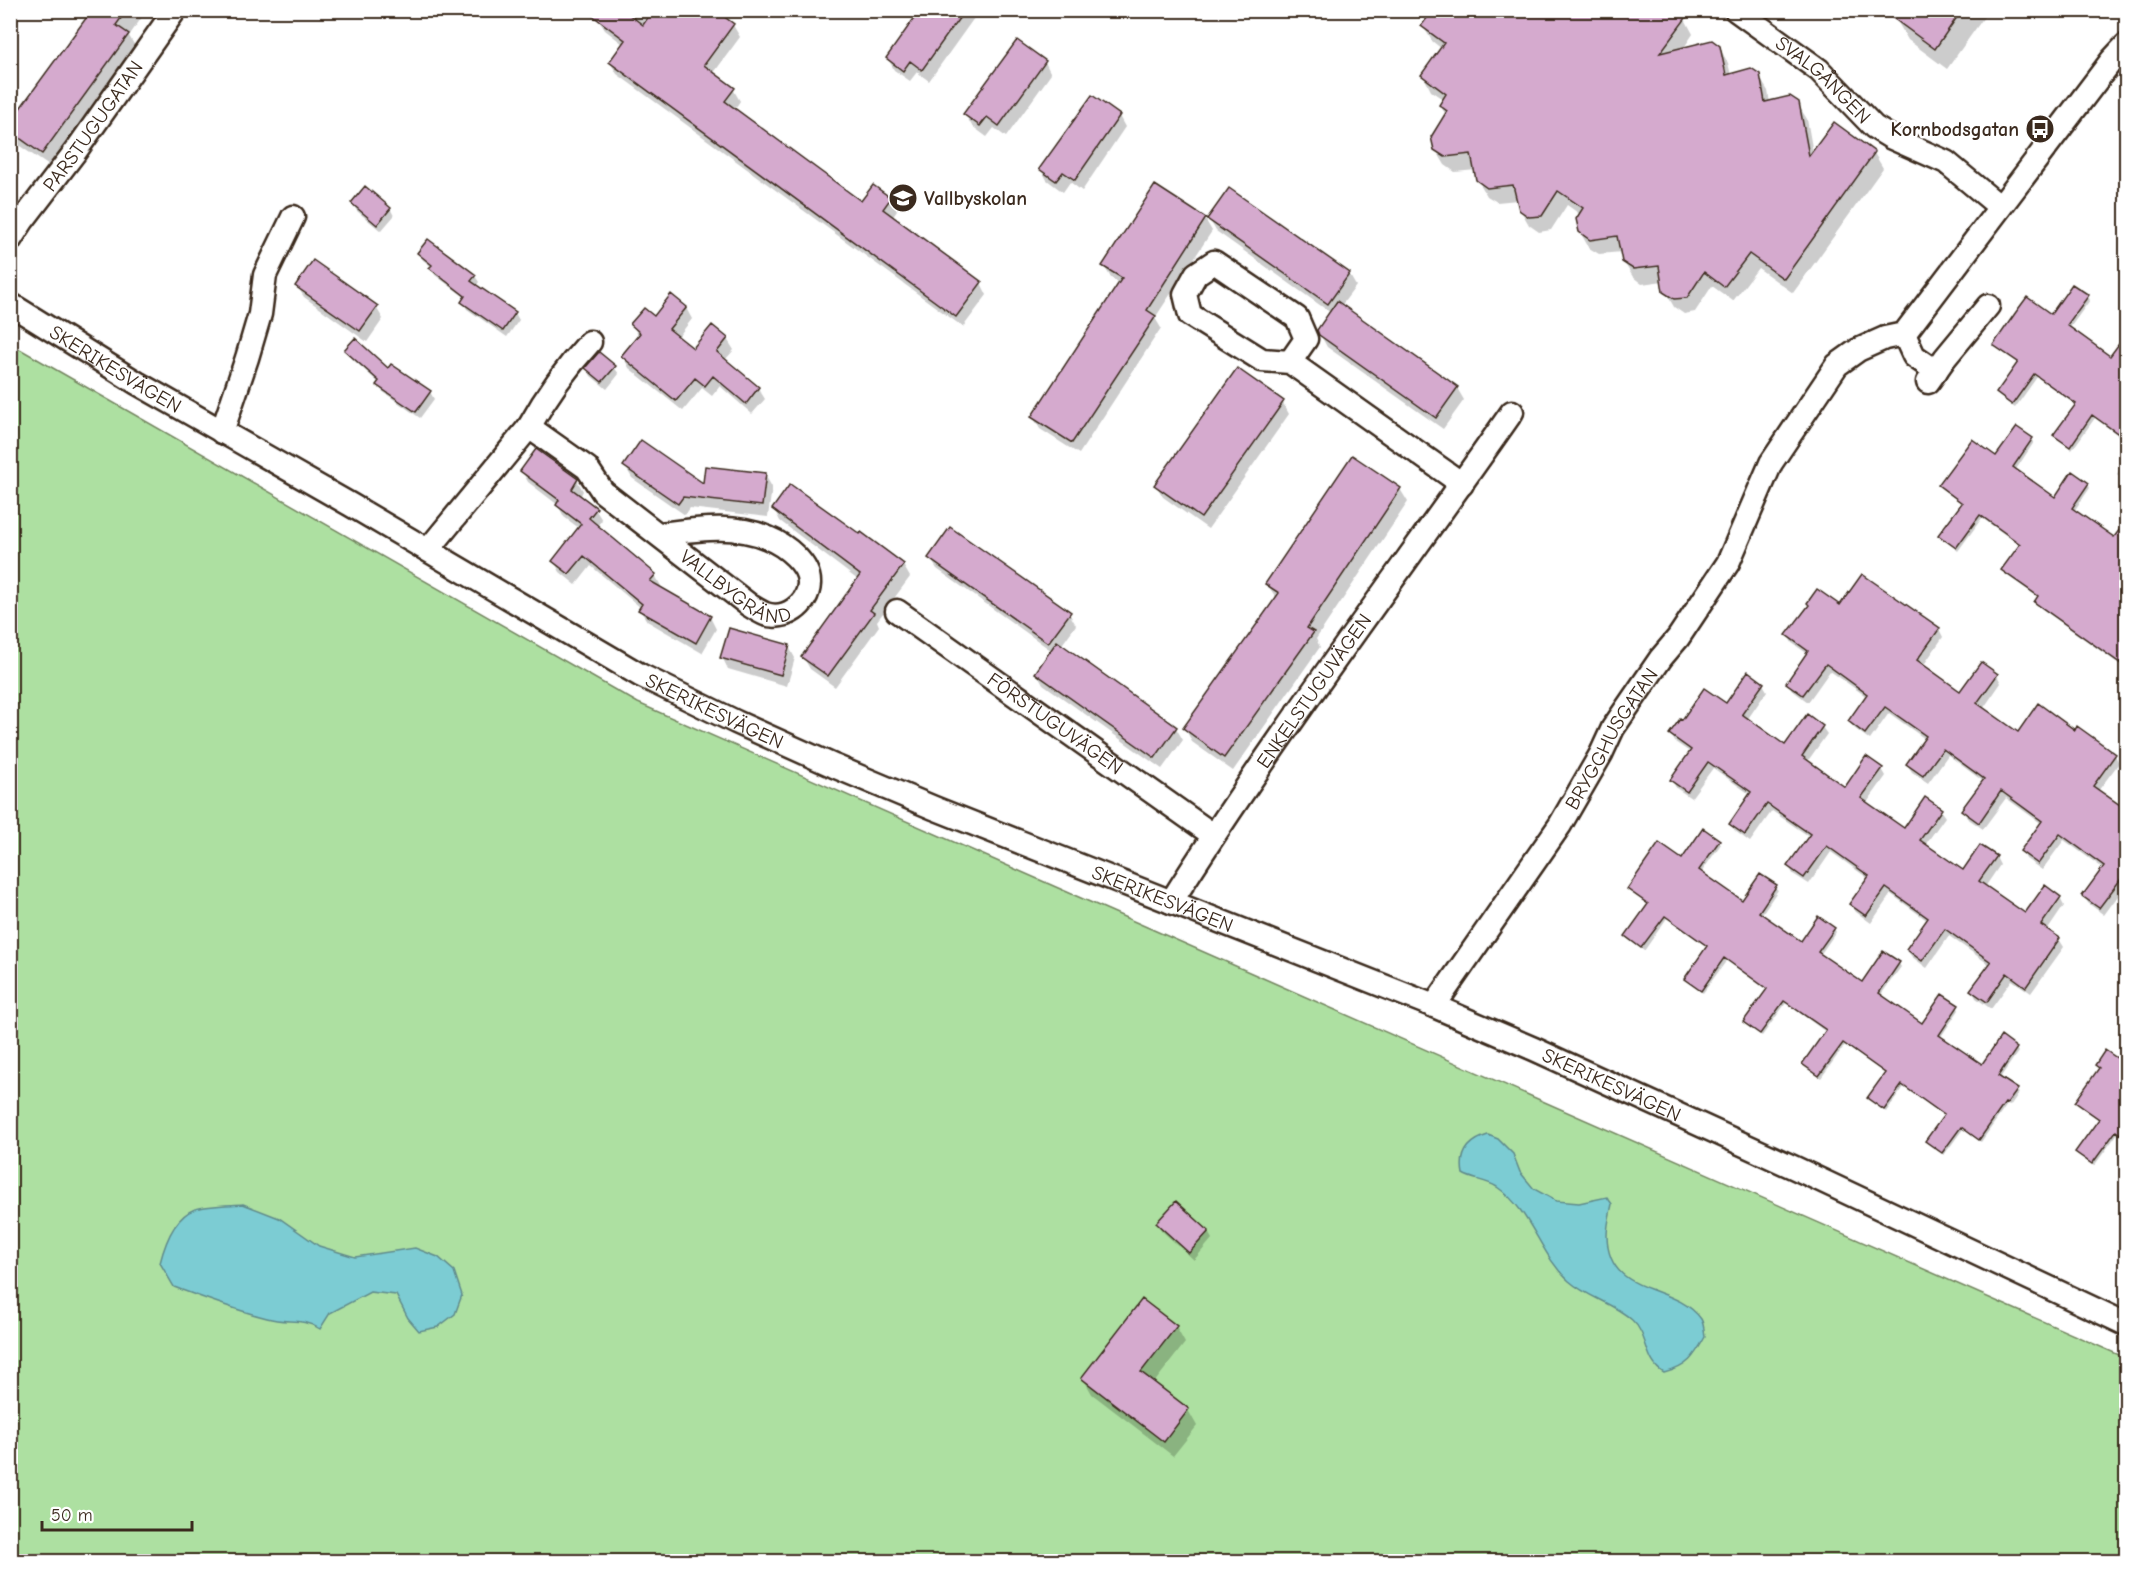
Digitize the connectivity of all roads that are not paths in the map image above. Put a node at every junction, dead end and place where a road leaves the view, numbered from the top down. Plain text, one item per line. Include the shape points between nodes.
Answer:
1 (175, 10) edge
2 (1736, 10) edge
3 (2127, 45) edge
4 (2000, 207) junction
5 (17, 216) edge
6 (293, 217) dead end
7 (10, 240) edge
8 (10, 304) edge
9 (1988, 306) dead end
10 (1904, 334) junction
11 (591, 342) dead end
12 (1290, 362) junction
13 (1512, 412) dead end
14 (529, 427) junction
15 (222, 432) junction
16 (1462, 484) junction
17 (658, 534) junction
18 (428, 550) junction
19 (897, 611) dead end
20 (1213, 835) junction
21 (1171, 902) junction
22 (1434, 1006) junction
23 (2127, 1324) edge

1 - 5 street, PARSTUGUGATAN via 75,152
2 - 4 street, SVALGÅNGEN via 1819,70 1874,127 1946,162
3 - 4 street
4 - 10 street
5 - 7 street, PARSTUGUGATAN
6 - 15 street via 265,275 260,314
8 - 15 street, SKERIKESVÄGEN
9 - 10 street via 1932,376 1914,356
10 - 22 street, BRYGGHUSGATAN via 1858,350 1837,365 1771,463 1728,563 1613,728 1560,825
11 - 14 street via 572,362
12 - 12 street via 1262,360 1190,315 1185,294 1196,274 1214,262 1297,318 1306,339
12 - 16 street
13 - 16 street, ENKELSTUGUVÄGEN
14 - 17 street, VALLBYGRÄND via 587,468 603,492
14 - 18 street
15 - 18 street, SKERIKESVÄGEN
16 - 20 street, ENKELSTUGUVÄGEN
17 - 17 street, VALLBYGRÄND via 765,614 787,613 805,597 809,583 804,568 794,554 769,538 729,529
18 - 21 street, SKERIKESVÄGEN via 640,675 736,722 894,791
19 - 20 street, FÖRSTUGUVÄGEN
20 - 21 street, ENKELSTUGUVÄGEN
21 - 22 street, SKERIKESVÄGEN
22 - 23 street, SKERIKESVÄGEN via 1795,1168

